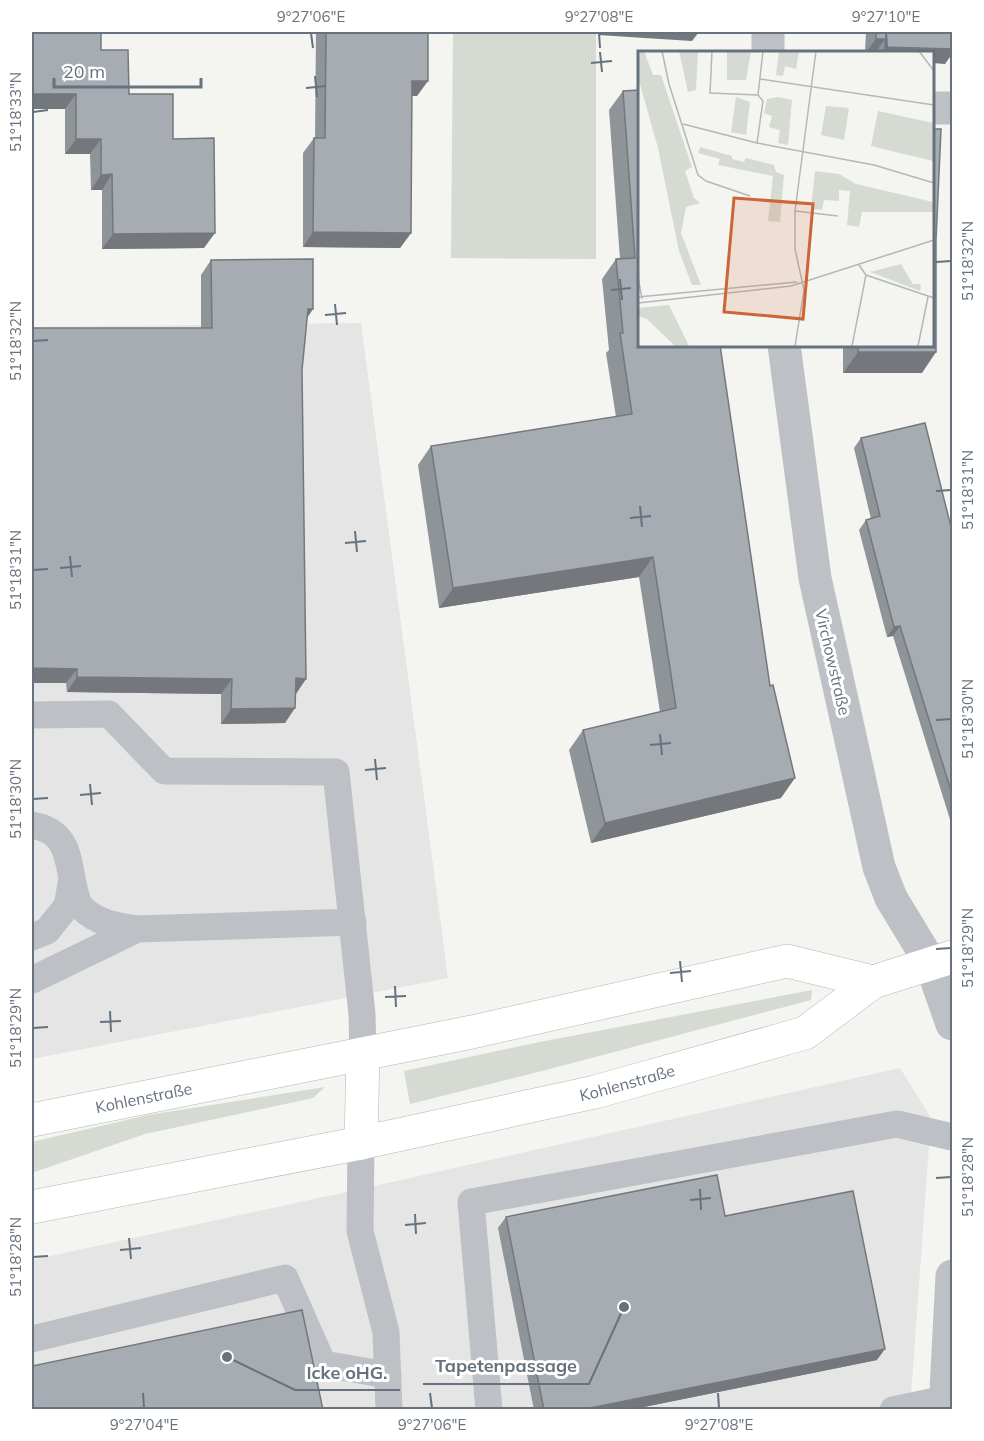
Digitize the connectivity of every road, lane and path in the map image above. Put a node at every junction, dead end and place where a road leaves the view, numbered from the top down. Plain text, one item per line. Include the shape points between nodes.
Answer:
1 (768, 32) edge
2 (768, 51) edge
3 (933, 108) edge
4 (952, 108) edge
5 (784, 346) edge
6 (32, 715) edge
7 (32, 825) edge
8 (72, 879) junction
9 (352, 922) junction
10 (137, 929) junction
11 (32, 937) edge
12 (942, 961) edge
13 (32, 980) edge
14 (873, 982) junction
15 (952, 1024) edge
16 (363, 1054) junction
17 (32, 1120) edge
18 (952, 1137) edge
19 (362, 1143) junction
20 (32, 1207) edge
21 (952, 1276) edge
22 (32, 1338) edge
23 (388, 1375) junction
24 (945, 1404) edge
25 (389, 1410) edge
26 (489, 1410) edge
27 (892, 1410) edge

1 - 2 street
3 - 4 street
5 - 12 street, Virchowstraße via 815,578 879,867 891,898
6 - 9 lane via 109,714 164,771 336,772
7 - 8 lane via 43,827 62,841
8 - 10 lane via 79,907 111,925
8 - 11 lane via 67,906 47,931
9 - 10 lane
9 - 16 lane
10 - 13 lane
12 - 14 main road, Kohlenstraße
12 - 15 street, Virchowstraße
14 - 16 main road, Kohlenstraße via 787,961
14 - 19 main road, Kohlenstraße via 805,1033 595,1092
16 - 17 main road, Kohlenstraße
16 - 19 main road
18 - 26 lane via 897,1124 471,1202
19 - 20 main road, Kohlenstraße
19 - 23 lane via 360,1231 386,1332
21 - 24 street
22 - 23 lane via 285,1278 323,1364
23 - 25 lane
24 - 27 lane

